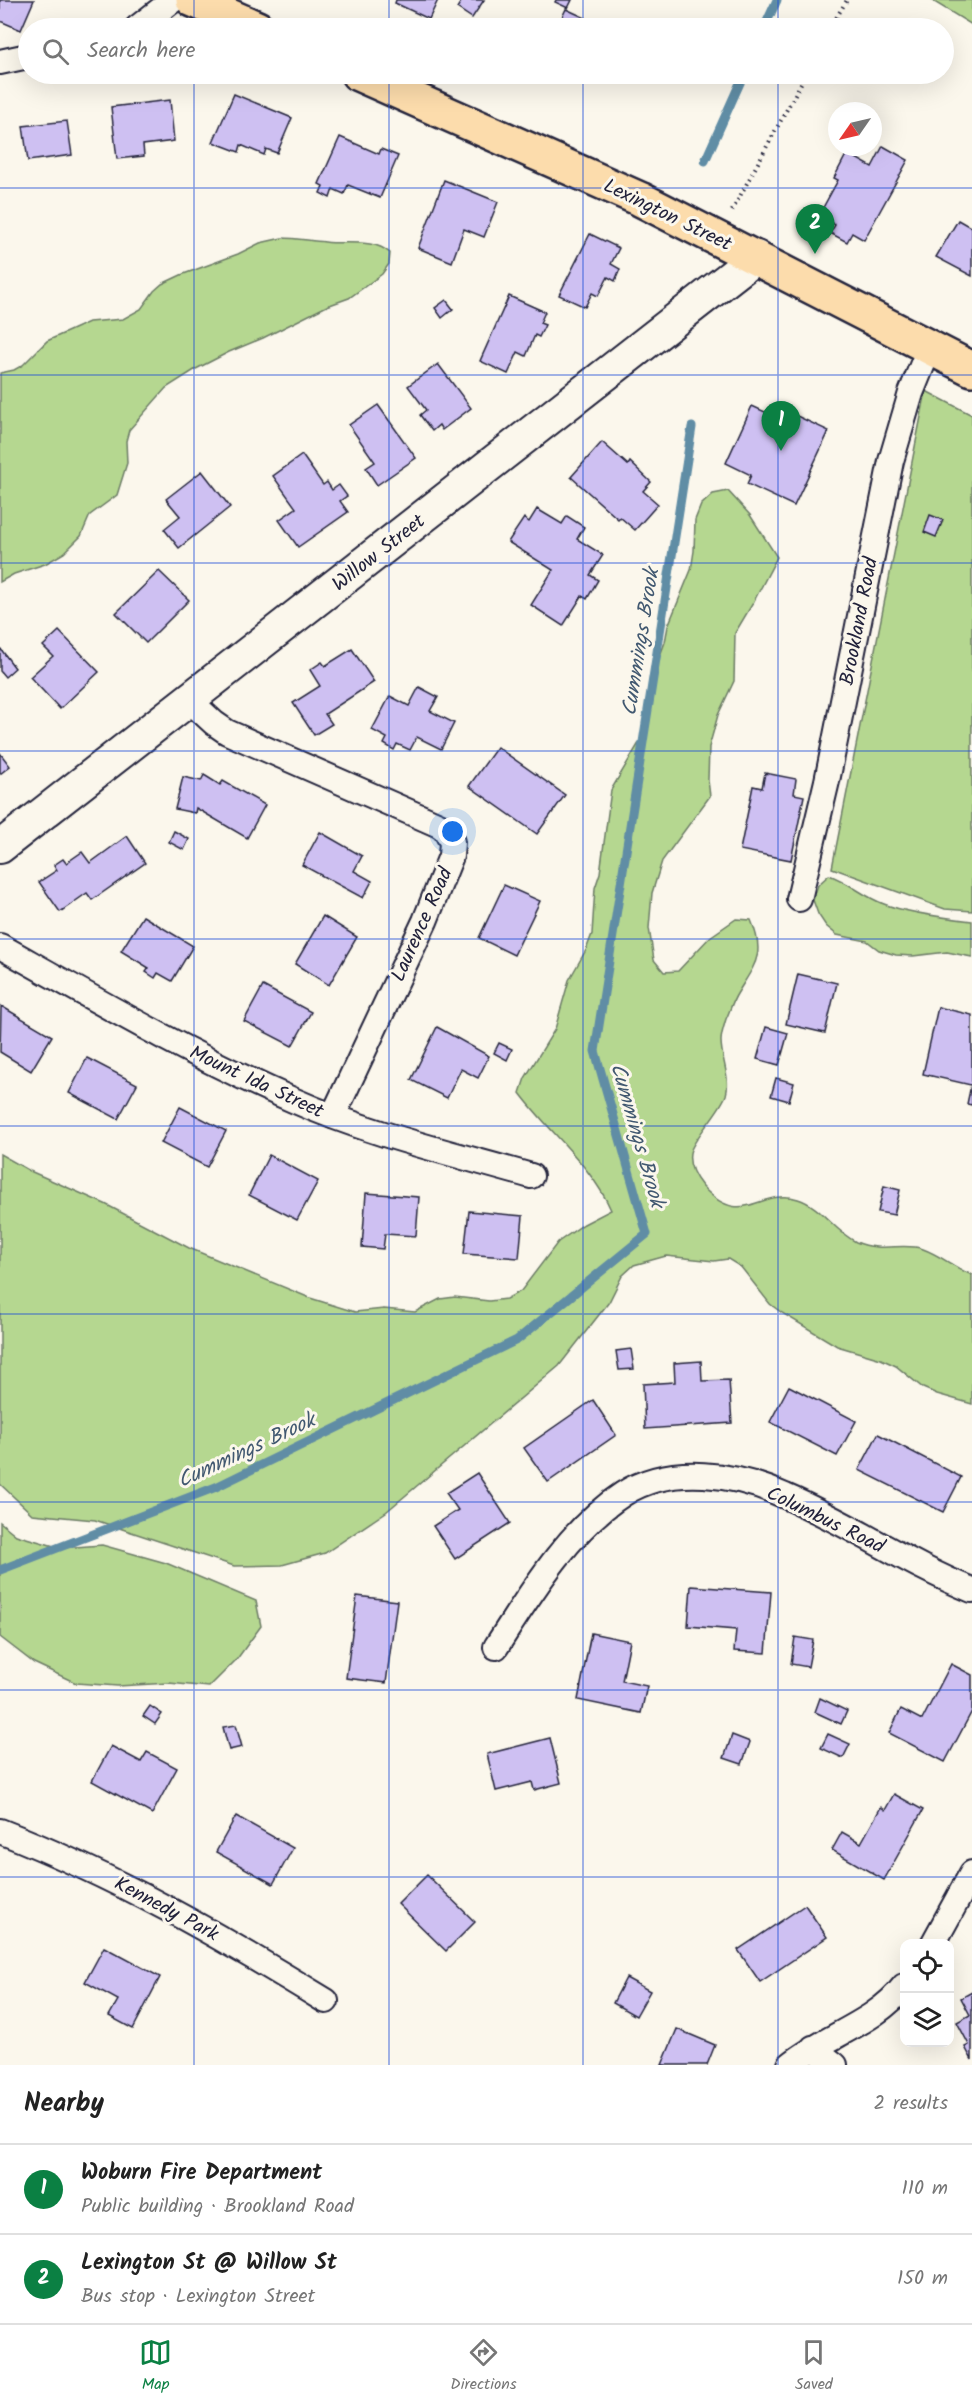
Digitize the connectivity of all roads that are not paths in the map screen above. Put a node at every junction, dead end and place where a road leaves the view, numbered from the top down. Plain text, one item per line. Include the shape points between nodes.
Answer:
1 (173, 0) edge
2 (193, 0) edge
3 (150, 18) edge
4 (234, 18) edge
5 (18, 58) edge
6 (0, 62) edge
7 (381, 84) edge
8 (756, 257) junction
9 (930, 346) junction
10 (972, 369) edge
11 (189, 700) junction
12 (0, 848) edge
13 (799, 899) dead end
14 (0, 945) edge
15 (333, 1116) junction
16 (531, 1176) dead end
17 (972, 1590) edge
18 (496, 1647) dead end
19 (0, 1831) edge
20 (972, 1873) edge
21 (936, 1939) edge
22 (900, 1989) edge
23 (326, 2001) dead end
24 (813, 2048) junction
25 (790, 2065) edge
26 (835, 2065) edge

1 - 3 street
2 - 4 main road
5 - 6 street
7 - 8 main road, Lexington Street via 640,199
8 - 9 main road, Lexington Street
8 - 11 street, Willow Street
9 - 10 main road, Lexington Street
9 - 13 street, Brookland Road via 891,461 827,781
11 - 12 street, Willow Street
11 - 15 street, Laurence Road via 227,732 439,825 452,842 451,855 424,921
14 - 15 street, Mount Ida Street via 172,1042
15 - 16 street, Mount Ida Street
17 - 18 street, Columbus Road via 784,1495 724,1477 696,1474 642,1485 607,1506 550,1566
19 - 23 street, Kennedy Park via 112,1878
20 - 21 street
22 - 24 street via 874,2012
24 - 25 street
24 - 26 street

